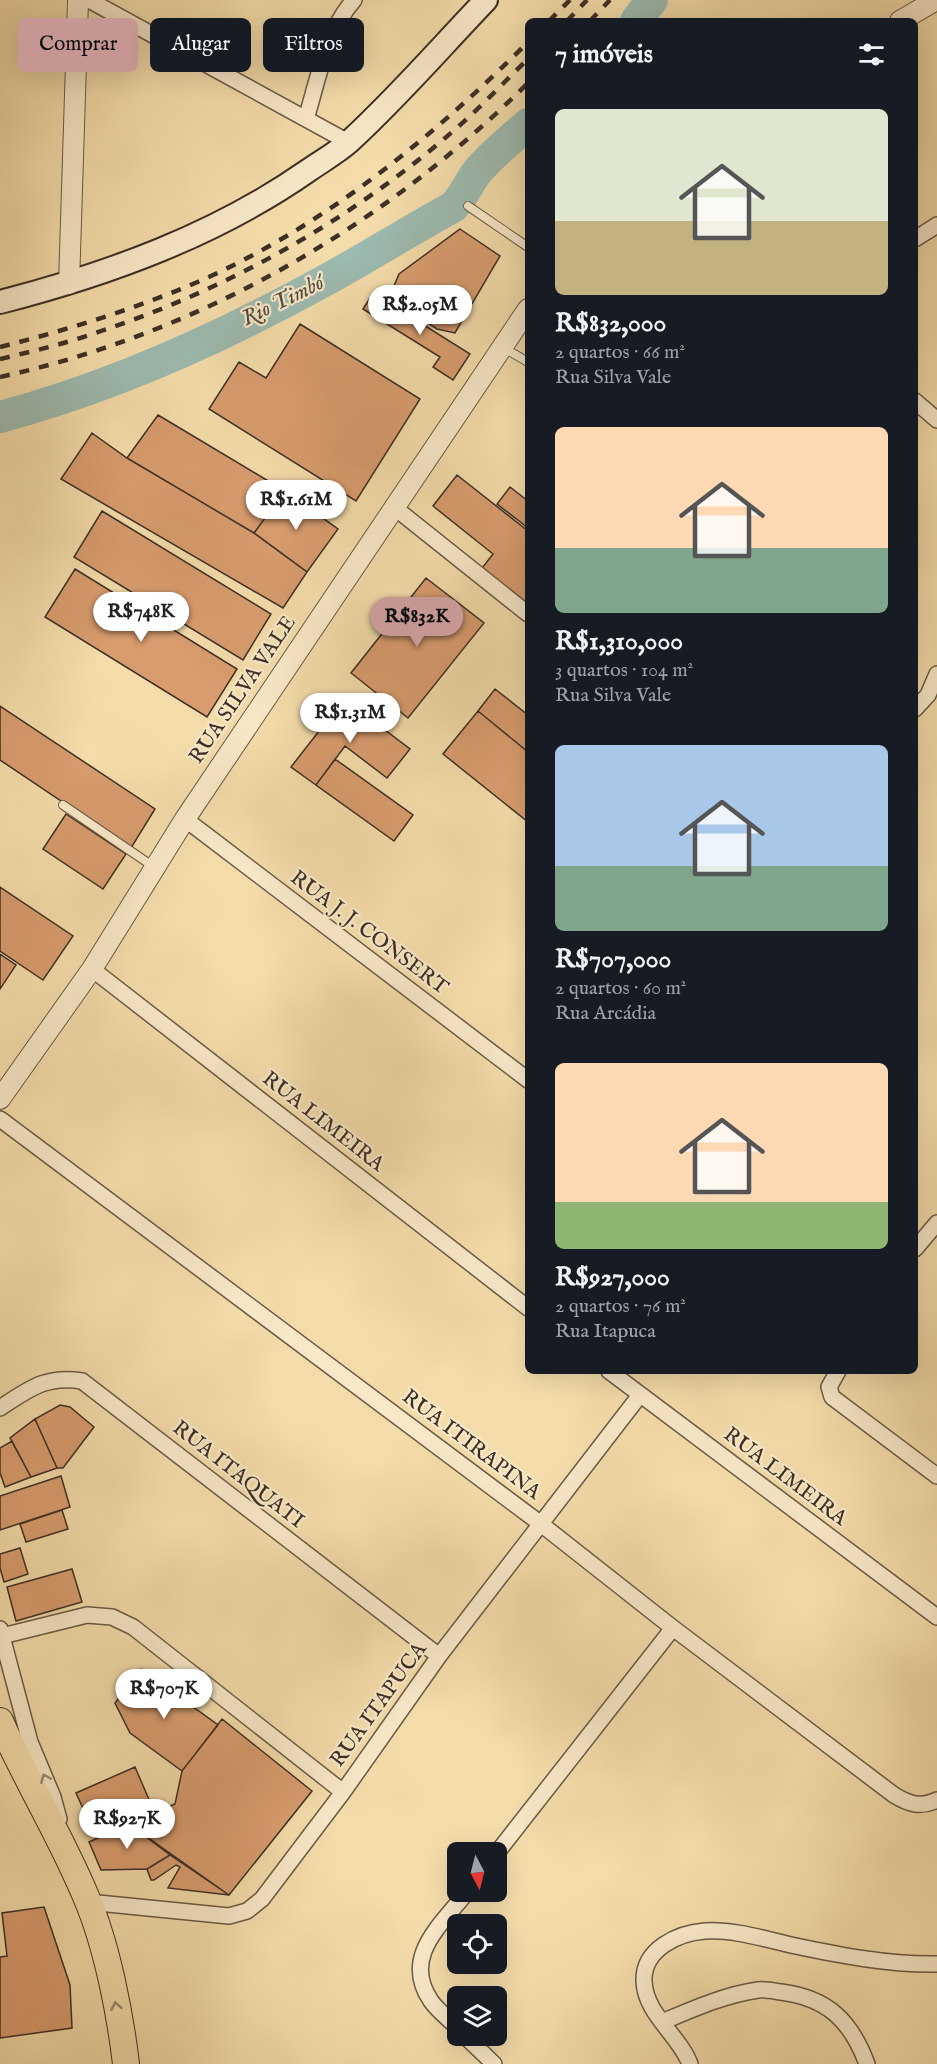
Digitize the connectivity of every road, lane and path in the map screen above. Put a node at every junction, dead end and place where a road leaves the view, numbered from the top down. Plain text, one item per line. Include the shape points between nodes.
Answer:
1 (78, 0) edge
2 (89, 0) edge
3 (354, 0) edge
4 (486, 0) edge
5 (936, 0) edge
6 (905, 18) edge
7 (306, 119) junction
8 (348, 142) junction
9 (468, 206) dead end
10 (937, 225) edge
11 (918, 237) edge
12 (525, 245) edge
13 (69, 284) junction
14 (0, 302) edge
15 (525, 313) edge
16 (502, 347) junction
17 (525, 360) edge
18 (918, 404) edge
19 (937, 420) edge
20 (395, 508) junction
21 (525, 612) edge
22 (937, 674) edge
23 (918, 706) edge
24 (63, 805) dead end
25 (185, 819) junction
26 (155, 868) junction
27 (92, 969) junction
28 (525, 1078) edge
29 (0, 1099) edge
30 (0, 1119) edge
31 (937, 1223) edge
32 (918, 1245) edge
33 (525, 1306) edge
34 (613, 1374) edge
35 (836, 1374) edge
36 (640, 1395) junction
37 (0, 1408) edge
38 (937, 1476) edge
39 (541, 1524) junction
40 (937, 1617) edge
41 (673, 1628) junction
42 (1, 1632) edge
43 (440, 1656) junction
44 (0, 1721) edge
45 (7, 1749) edge
46 (343, 1792) junction
47 (937, 1800) edge
48 (505, 1842) edge
49 (68, 1854) junction
50 (88, 1902) junction
51 (459, 1902) edge
52 (937, 1964) edge
53 (447, 2017) edge
54 (662, 2022) junction
55 (475, 2046) edge
56 (126, 2064) edge
57 (494, 2064) edge
58 (690, 2064) edge
59 (867, 2064) edge

1 - 13 street
2 - 7 street
3 - 7 street via 332,37
4 - 8 main road
5 - 6 street
7 - 8 street
8 - 13 main road via 254,205 200,233
9 - 12 lane
10 - 11 street
13 - 14 main road
15 - 16 street, RUA SILVA VALE
16 - 17 lane
16 - 20 street, RUA SILVA VALE
18 - 19 street
20 - 21 street
20 - 25 street, RUA SILVA VALE
22 - 23 street via 928,695
24 - 26 lane
25 - 26 street, RUA SILVA VALE
25 - 28 street, RUA J. J. CONSERT
26 - 27 street, RUA SILVA VALE
27 - 29 street, RUA SILVA VALE
27 - 33 street, RUA LIMEIRA
30 - 39 street, RUA ITIRAPINA
31 - 32 street
34 - 36 street, RUA LIMEIRA
35 - 38 street via 829,1387 832,1396
36 - 39 street, RUA ITAPUCA
36 - 40 street, RUA LIMEIRA
37 - 43 street, RUA ITAQUATI via 46,1381 65,1378 82,1382
39 - 41 street, RUA ITIRAPINA
39 - 43 street, RUA ITAPUCA
41 - 47 street, RUA ITIRAPINA via 894,1795 915,1805
41 - 48 street
42 - 46 street via 87,1615 112,1617 133,1627
49 -> 42 street via 53,1797 18,1704
43 - 46 street, RUA ITAPUCA
44 - 45 main road
45 - 49 main road
46 - 50 street, RUA ITAPUCA via 262,1899 247,1911 215,1916
49 - 50 main road
56 -> 50 main road via 110,1975
51 - 53 street via 427,1942 418,1967 421,1984
52 - 54 street via 876,1959 732,1932 705,1931 664,1944 646,1965 646,1993
54 - 58 street via 684,2049
54 - 59 street via 713,2001 761,1990 793,1994 835,2012 849,2026
55 - 57 street

